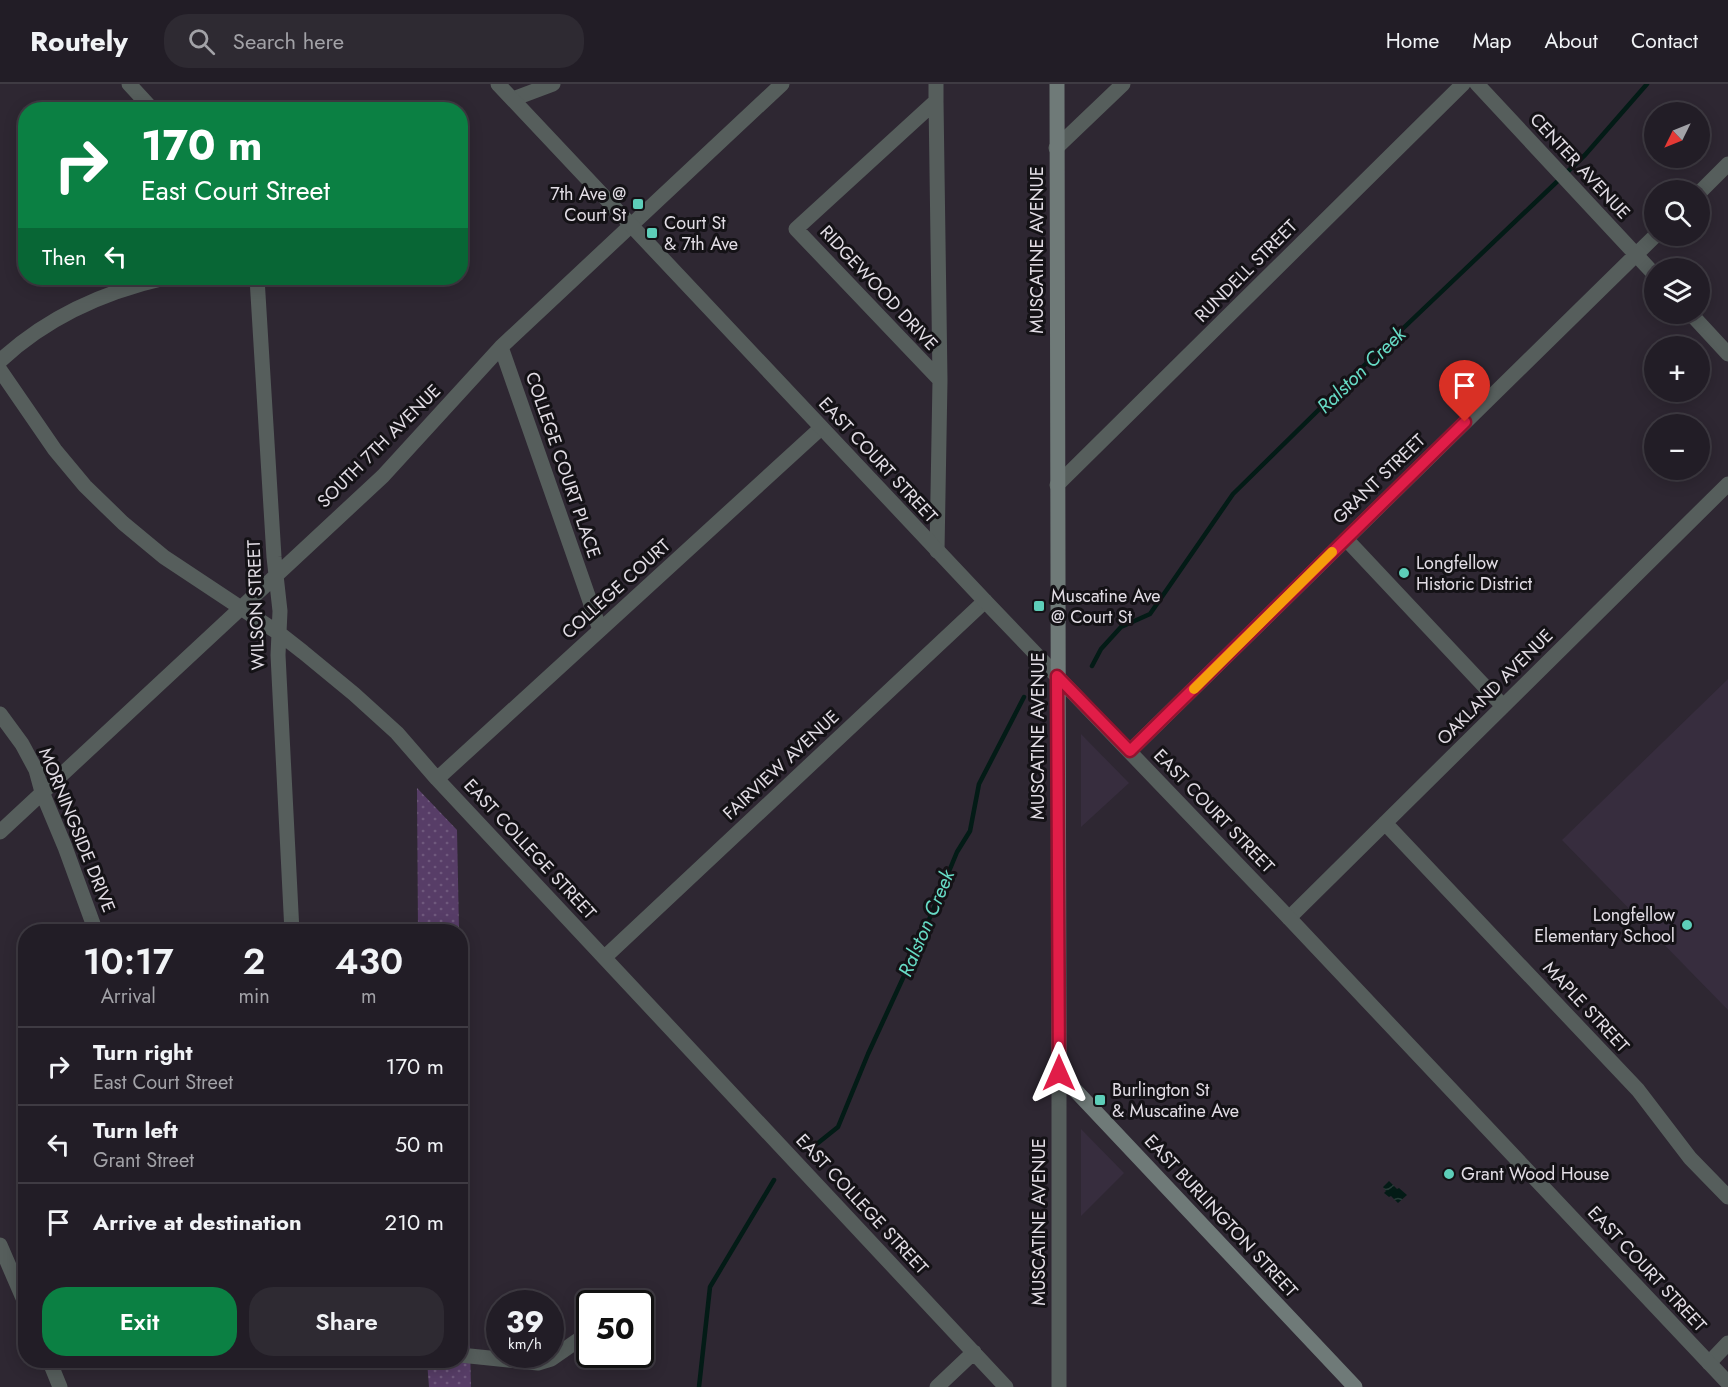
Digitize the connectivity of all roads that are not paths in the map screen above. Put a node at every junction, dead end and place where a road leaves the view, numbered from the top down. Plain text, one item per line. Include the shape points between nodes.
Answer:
1 (129, 84) edge
2 (498, 84) edge
3 (553, 84) edge
4 (782, 84) edge
5 (936, 84) edge
6 (1057, 84) edge
7 (1123, 84) edge
8 (1463, 84) edge
9 (1477, 84) edge
10 (513, 99) junction
11 (936, 101) junction
12 (146, 102) edge
13 (1056, 148) junction
14 (1728, 164) edge
15 (1710, 182) edge
16 (631, 226) junction
17 (1644, 246) edge
18 (1636, 254) junction
19 (1644, 263) edge
20 (132, 285) edge
21 (257, 285) edge
22 (1700, 324) edge
23 (501, 347) junction
24 (1728, 354) edge
25 (0, 361) edge
26 (0, 370) edge
27 (939, 381) junction
28 (821, 428) junction
29 (1728, 484) edge
30 (1057, 485) junction
31 (1346, 539) junction
32 (937, 551) junction
33 (276, 574) junction
34 (985, 601) junction
35 (240, 608) junction
36 (600, 630) junction
37 (280, 634) junction
38 (1057, 676) junction
39 (1503, 706) junction
40 (0, 714) edge
41 (1130, 751) junction
42 (437, 779) junction
43 (42, 792) junction
44 (1385, 823) junction
45 (0, 832) edge
46 (1289, 918) junction
47 (93, 924) edge
48 (292, 924) edge
49 (605, 957) junction
50 (1059, 1073) junction
51 (1728, 1197) edge
52 (0, 1245) edge
53 (18, 1277) edge
54 (576, 1342) edge
55 (1728, 1343) edge
56 (974, 1352) junction
57 (468, 1356) edge
58 (1709, 1363) junction
59 (51, 1368) edge
60 (1728, 1383) edge
61 (55, 1384) edge
62 (937, 1387) edge
63 (1006, 1387) edge
64 (1059, 1387) edge
65 (1355, 1387) edge

1 - 12 street
2 - 10 street, EAST COURT STREET
3 - 10 street
4 - 16 street, SOUTH 7TH AVENUE
5 - 11 street, RIDGEWOOD DRIVE
6 - 13 main road, MUSCATINE AVENUE
7 - 13 street
8 - 30 street, RUNDELL STREET
9 - 18 street, CENTER AVENUE
10 - 16 street, EAST COURT STREET
11 - 27 street, RIDGEWOOD DRIVE
11 - 27 street, RIDGEWOOD DRIVE via 796,229
13 - 30 main road, MUSCATINE AVENUE
14 - 15 street
16 - 23 street, SOUTH 7TH AVENUE
16 - 28 street, EAST COURT STREET
17 - 18 street, GRANT STREET
18 - 19 street, CENTER AVENUE
18 - 31 street, GRANT STREET
20 - 25 street via 68,312
21 - 33 street, WILSON STREET
22 - 24 street
23 - 33 street, SOUTH 7TH AVENUE via 383,476
23 - 36 street, COLLEGE COURT PLACE
26 - 35 street, EAST COLLEGE STREET via 85,486 164,557
27 - 32 street, RIDGEWOOD DRIVE
28 - 32 street, EAST COURT STREET
28 - 36 street, COLLEGE COURT
29 - 39 street, OAKLAND AVENUE
30 - 38 main road, MUSCATINE AVENUE
31 - 39 street
31 - 41 street, GRANT STREET
32 - 34 street, EAST COURT STREET
33 - 35 street, SOUTH 7TH AVENUE
33 - 37 street, WILSON STREET
34 - 38 street, EAST COURT STREET
34 - 49 street, FAIRVIEW AVENUE
35 - 37 street, EAST COLLEGE STREET
35 - 43 street, SOUTH 7TH AVENUE
36 - 42 street, COLLEGE COURT
37 - 42 street, EAST COLLEGE STREET via 397,733
37 - 48 street, WILSON STREET
38 - 41 street, EAST COURT STREET
38 - 50 main road, MUSCATINE AVENUE
39 - 44 street, OAKLAND AVENUE
40 - 43 street, MORNINGSIDE DRIVE via 36,770
41 - 46 street, EAST COURT STREET
42 - 49 street, EAST COLLEGE STREET
43 - 45 street, SOUTH 7TH AVENUE
43 - 47 street, MORNINGSIDE DRIVE
44 - 46 street, OAKLAND AVENUE
44 - 51 street, MAPLE STREET via 1638,1090 1690,1158
46 - 58 street, EAST COURT STREET
49 - 56 street, EAST COLLEGE STREET
50 - 64 street, MUSCATINE AVENUE
50 - 65 main road, EAST BURLINGTON STREET
52 - 53 street
54 - 57 street via 538,1363
55 - 58 street
56 - 62 street
56 - 63 street, EAST COLLEGE STREET
58 - 60 street, EAST COURT STREET
59 - 61 street

